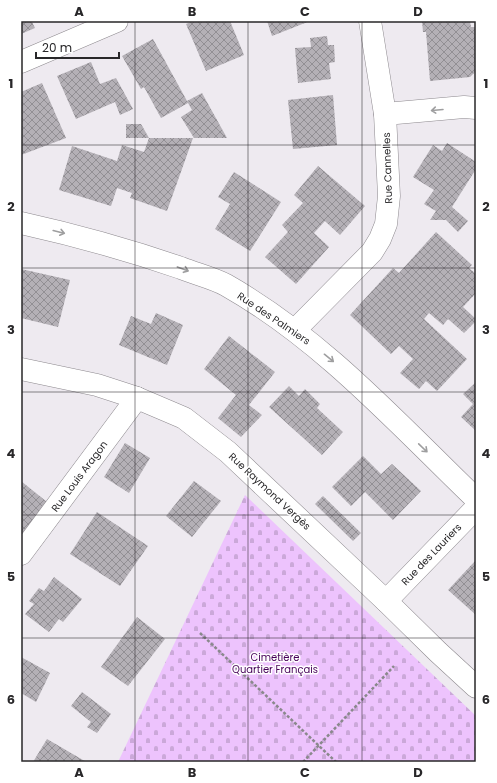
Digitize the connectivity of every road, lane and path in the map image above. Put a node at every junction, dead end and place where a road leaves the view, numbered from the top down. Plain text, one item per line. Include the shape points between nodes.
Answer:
1 (117, 21) edge
2 (370, 21) edge
3 (21, 62) edge
4 (476, 108) edge
5 (385, 114) junction
6 (21, 223) edge
7 (295, 330) junction
8 (21, 369) edge
9 (137, 398) junction
10 (476, 499) edge
11 (476, 508) edge
12 (21, 554) edge
13 (386, 601) junction
14 (200, 633) dead end
15 (394, 666) dead end
16 (476, 687) edge
17 (318, 746) junction
18 (303, 762) edge
19 (336, 762) edge

1 - 3 street
2 - 5 street, Rue Cannelles
4 -> 5 street
5 - 7 street, Rue Cannelles via 389,196 386,224 380,239 372,252
6 -> 7 street, Rue des Palmiers via 144,255 225,284
7 -> 10 street, Rue des Palmiers via 339,366
8 - 9 street, Rue Raymond Vergès via 97,385
9 - 12 street, Rue Louis Aragon
9 - 13 street, Rue Raymond Vergès via 184,418 228,452
11 - 13 street, Rue des Lauriers
13 - 16 street, Rue Raymond Vergès
14 - 17 path
15 - 17 path
17 - 18 path
17 - 19 path

